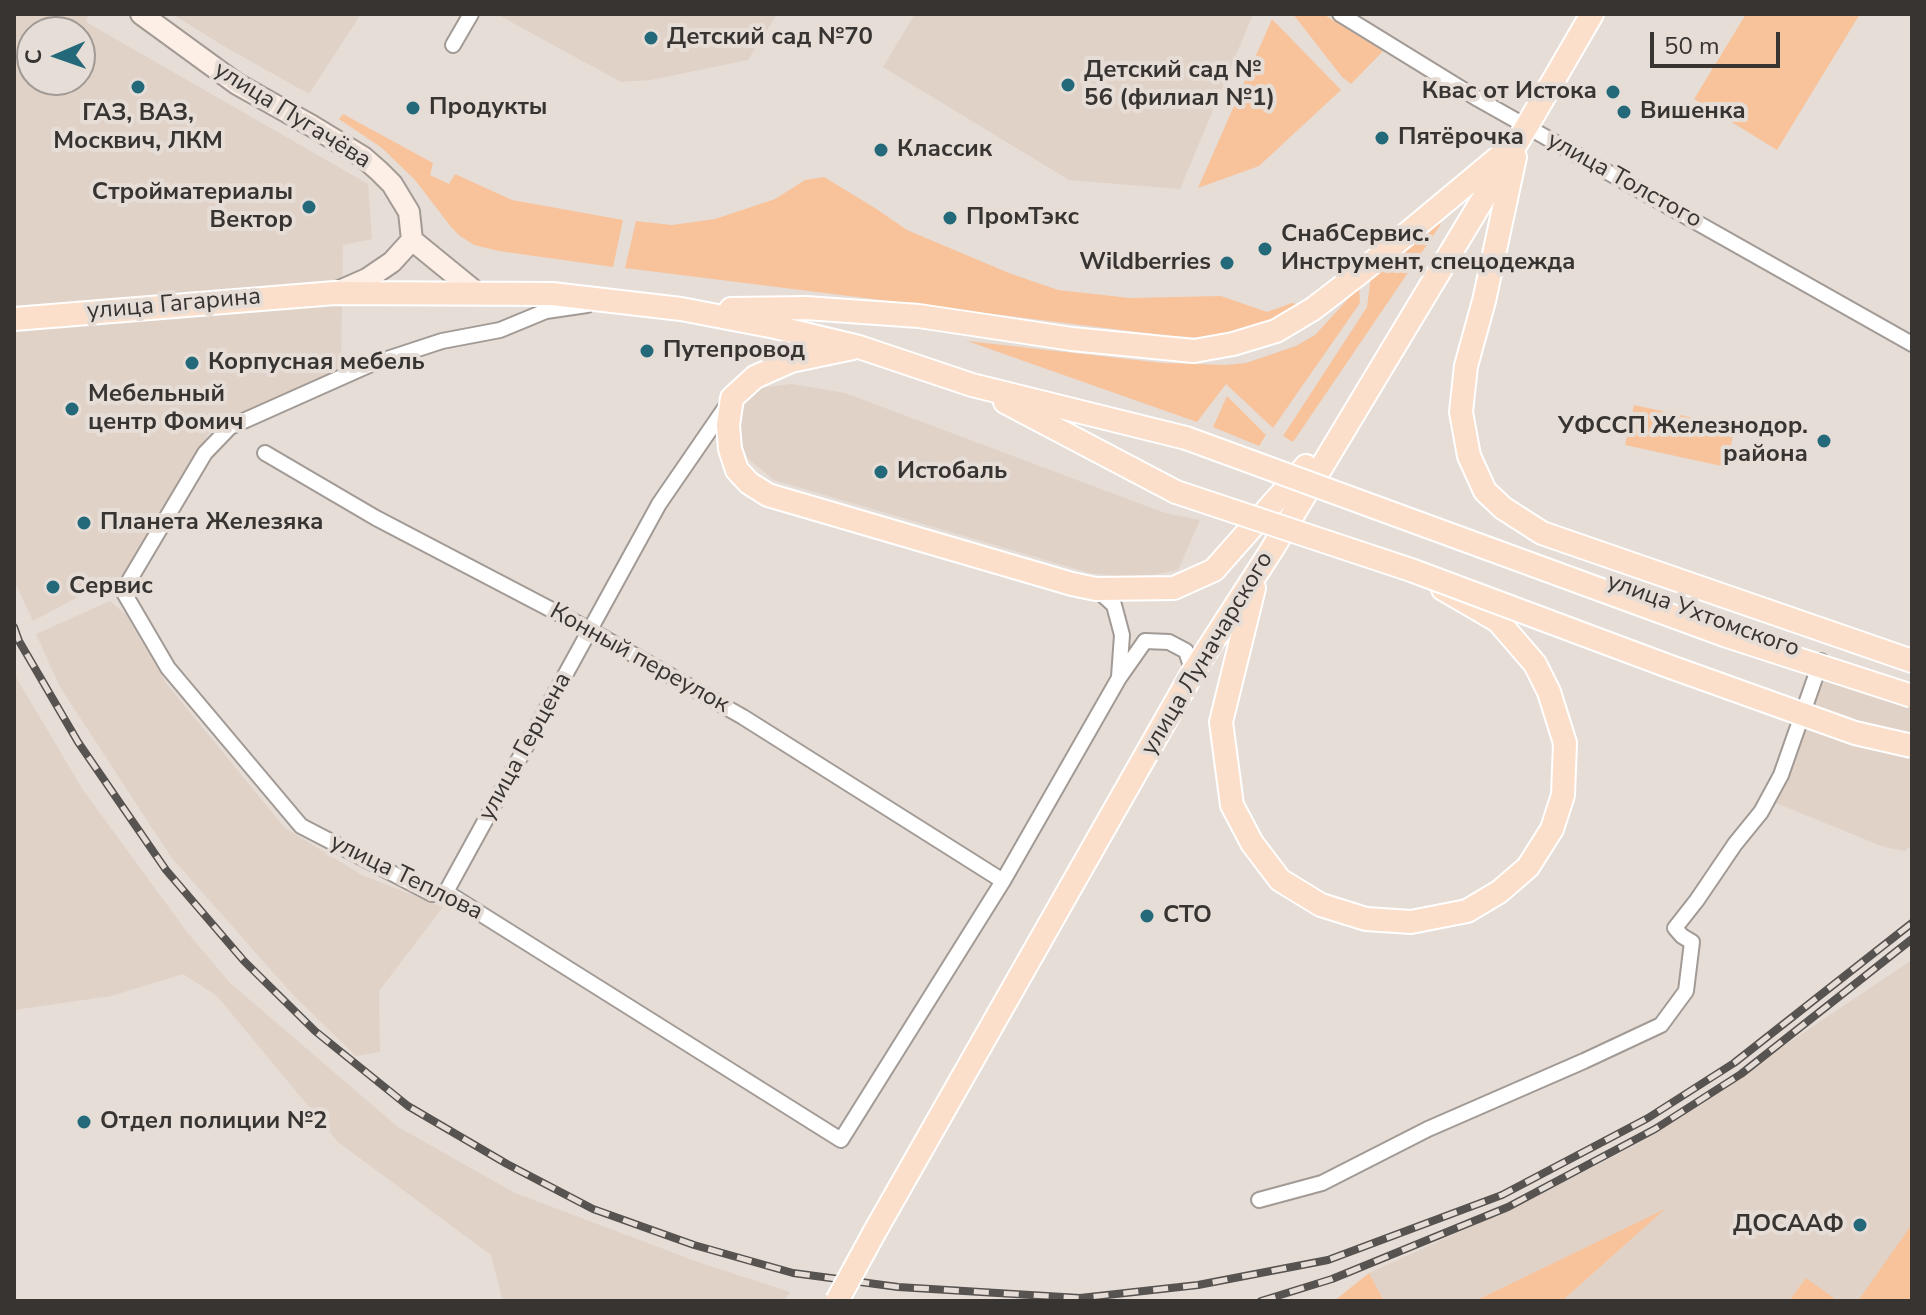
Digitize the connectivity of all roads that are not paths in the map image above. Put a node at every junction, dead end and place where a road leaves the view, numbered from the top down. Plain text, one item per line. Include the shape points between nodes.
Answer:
1 (141, 14) edge
2 (471, 14) edge
3 (1340, 14) edge
4 (1592, 14) edge
5 (453, 45) dead end
6 (1523, 133) junction
7 (412, 240) junction
8 (335, 293) junction
9 (477, 293) junction
10 (612, 301) junction
11 (681, 309) junction
12 (14, 319) edge
13 (1912, 344) edge
14 (859, 347) junction
15 (972, 385) junction
16 (732, 398) junction
17 (1359, 405) junction
18 (265, 453) dead end
19 (1316, 476) junction
20 (1260, 569) junction
21 (1411, 570) junction
22 (1096, 589) junction
23 (590, 630) junction
24 (1912, 661) edge
25 (1193, 672) junction
26 (1119, 678) junction
27 (1912, 696) edge
28 (1912, 746) edge
29 (1003, 881) junction
30 (446, 892) junction
31 (1259, 1200) dead end
32 (837, 1301) edge

1 - 7 main road, улица Пугачёва via 237,84 363,157 392,184 409,212
2 - 5 street
3 - 6 street, улица Толстого
4 - 6 main road, улица Луначарского
6 - 11 main road via 1313,309 1276,331 1233,344 1194,351 919,316 820,309
6 - 13 street, улица Толстого
6 - 17 main road, улица Луначарского
6 - 24 main road via 1466,366 1461,412 1469,456 1485,491 1542,533
7 - 8 main road via 392,262
7 - 9 main road
8 - 9 main road, улица Гагарина
8 - 12 main road, улица Гагарина
9 - 10 main road, улица Гагарина
10 - 11 main road, улица Гагарина
10 - 30 street, улица Теплова via 546,311 500,330 442,341 369,365 230,427 205,453 123,591 168,668 301,826 432,894
11 - 14 main road
14 - 15 main road
14 - 16 main road via 791,361 755,377
15 - 21 main road, bridge via 1176,492
15 - 27 main road, bridge via 1186,438 1727,636
16 - 22 main road via 728,425 737,470 768,495
16 - 23 street, улица Герцена via 659,504
17 - 19 main road, улица Луначарского
17 - 22 main road via 1214,570 1174,588
18 - 23 street, Конный переулок
19 - 20 main road, улица Луначарского
19 - 31 street, улица Ухтомского via 1822,659 1781,775 1761,812 1675,928 1692,942 1686,991 1661,1025 1428,1129 1322,1183
20 - 21 main road, bridge via 1221,722 1232,805 1280,880 1321,905 1366,919 1411,922 1467,911 1528,867 1552,829 1563,795 1565,743 1535,664 1498,621
20 - 25 main road, улица Луначарского
21 - 28 main road, bridge via 1855,733
22 - 26 street via 1114,605 1122,635
23 - 29 street, Конный переулок via 743,717
23 - 30 street, улица Герцена
25 - 26 street via 1186,651 1169,642 1145,641
25 - 32 main road, улица Луначарского, bridge
26 - 29 street
29 - 30 street, улица Теплова via 841,1140

